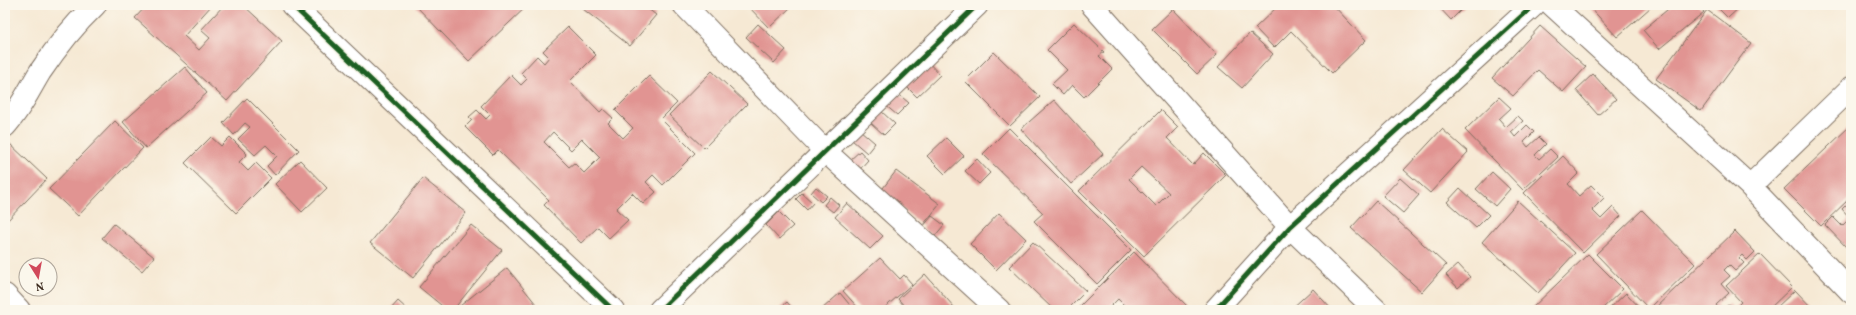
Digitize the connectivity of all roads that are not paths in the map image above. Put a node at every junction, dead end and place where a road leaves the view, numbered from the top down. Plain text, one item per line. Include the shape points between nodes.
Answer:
1 (94, 5) edge
2 (292, 5) edge
3 (684, 5) edge
4 (977, 5) edge
5 (1092, 5) edge
6 (1534, 5) edge
7 (1552, 5) edge
8 (1851, 88) edge
9 (5, 126) edge
10 (825, 151) junction
11 (1750, 186) junction
12 (1290, 227) junction
13 (1851, 292) edge
14 (5, 295) edge
15 (19, 310) edge
16 (613, 310) edge
17 (660, 310) edge
18 (999, 310) edge
19 (1215, 310) edge
20 (1376, 310) edge

1 - 9 street via 74,26 41,71 14,117
2 - 16 street
3 - 10 street
4 - 10 street
5 - 12 street
6 - 12 street
7 - 11 street
8 - 11 street
10 - 17 street
10 - 18 street
11 - 13 street
12 - 19 street
12 - 20 street
14 - 15 street

